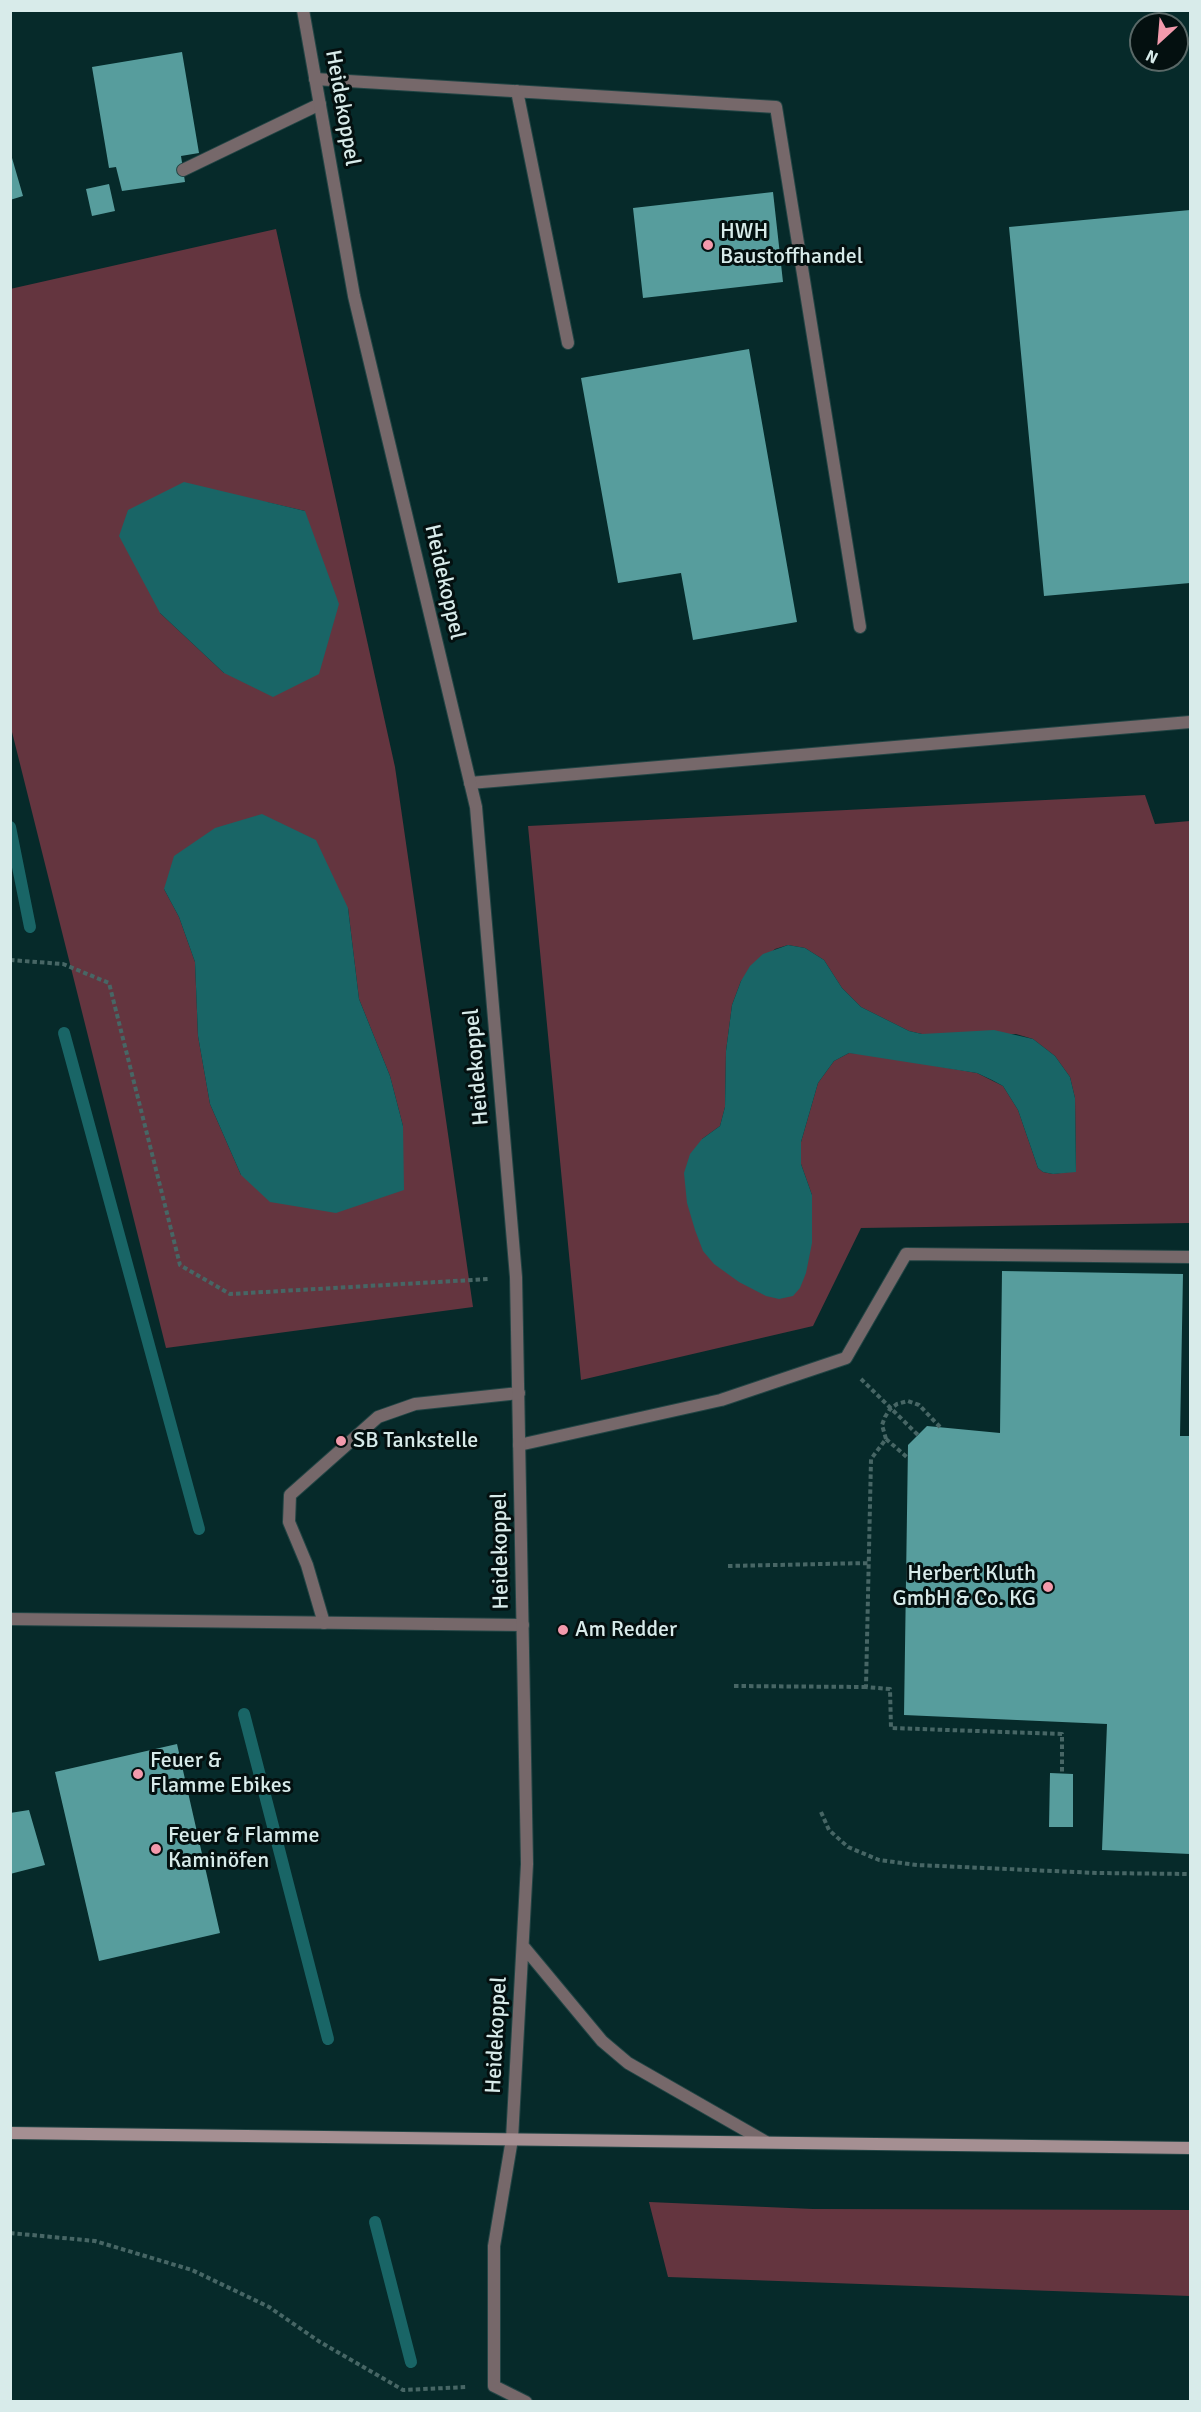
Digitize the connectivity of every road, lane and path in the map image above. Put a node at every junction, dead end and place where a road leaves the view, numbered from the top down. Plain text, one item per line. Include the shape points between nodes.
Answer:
1 (303, 10) edge
2 (315, 79) junction
3 (516, 91) junction
4 (320, 104) junction
5 (183, 170) dead end
6 (568, 343) dead end
7 (860, 627) dead end
8 (1191, 722) edge
9 (470, 783) junction
10 (10, 960) edge
11 (1191, 1257) edge
12 (516, 1277) junction
13 (846, 1358) junction
14 (519, 1393) junction
15 (890, 1409) junction
16 (940, 1427) dead end
17 (918, 1435) dead end
18 (886, 1439) junction
19 (519, 1445) junction
20 (908, 1458) dead end
21 (869, 1563) junction
22 (728, 1566) dead end
23 (10, 1619) edge
24 (324, 1623) junction
25 (523, 1625) junction
26 (734, 1686) dead end
27 (866, 1687) junction
28 (1062, 1774) dead end
29 (821, 1812) dead end
30 (1191, 1874) edge
31 (523, 1946) junction
32 (10, 2133) edge
33 (512, 2139) junction
34 (766, 2142) junction
35 (1191, 2148) edge
36 (10, 2233) edge
37 (494, 2386) junction
38 (526, 2402) edge

1 - 2 street, Heidekoppel
2 - 3 street
2 - 4 street, Heidekoppel
3 - 6 street
3 - 7 street via 776,107
4 - 5 street
4 - 9 street, Heidekoppel via 354,296
8 - 9 street
9 - 12 street, Heidekoppel via 476,807
10 - 12 path via 63,964 109,984 180,1265 230,1294
11 - 13 street via 906,1254
12 - 14 street, Heidekoppel
13 - 15 path
13 - 19 street via 721,1400
14 - 19 street, Heidekoppel
14 - 24 street via 415,1404 378,1417 290,1495 289,1522
15 - 16 path via 908,1401 919,1405
15 - 17 path
15 - 18 path via 882,1425
18 - 20 path
18 - 21 path via 871,1460
19 - 25 street, Heidekoppel
21 - 22 path
21 - 27 path
23 - 24 street
24 - 25 street
25 - 31 street, Heidekoppel via 527,1864
26 - 27 path
27 - 28 path via 890,1689 891,1728 1062,1734
29 - 30 path via 829,1830 848,1847 879,1860 1086,1873
31 - 33 street, Heidekoppel
31 - 34 street via 602,2041 628,2063
32 - 33 main road
33 - 34 main road
33 - 37 street, Heidekoppel via 495,2246
34 - 35 main road
36 - 37 path via 95,2241 192,2270 269,2307 403,2390
37 - 38 street

